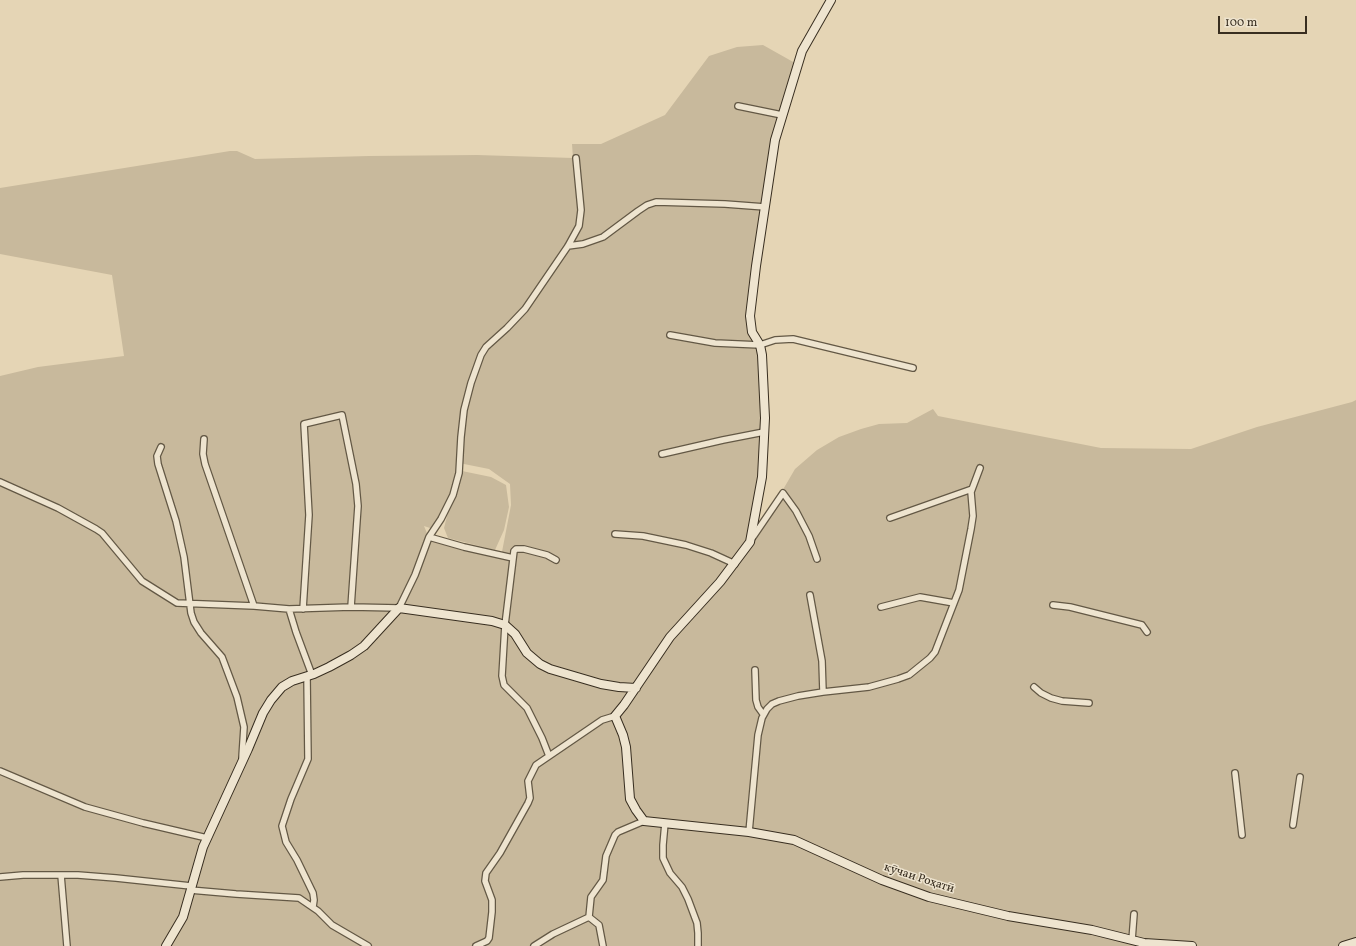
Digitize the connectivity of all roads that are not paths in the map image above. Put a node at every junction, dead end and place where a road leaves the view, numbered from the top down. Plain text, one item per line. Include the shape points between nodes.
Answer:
1 (831, 0) edge
2 (738, 106) dead end
3 (782, 115) junction
4 (576, 158) dead end
5 (765, 207) junction
6 (568, 246) junction
7 (670, 335) dead end
8 (760, 345) junction
9 (913, 368) dead end
10 (764, 432) junction
11 (204, 439) dead end
12 (161, 447) dead end
13 (662, 454) dead end
14 (980, 468) dead end
15 (0, 482) edge
16 (972, 489) junction
17 (890, 518) dead end
18 (615, 534) dead end
19 (429, 537) junction
20 (750, 542) junction
21 (513, 558) junction
22 (817, 559) dead end
23 (556, 560) dead end
24 (735, 564) junction
25 (810, 595) dead end
26 (954, 603) junction
27 (190, 604) junction
28 (1053, 605) dead end
29 (254, 606) junction
30 (351, 607) junction
31 (881, 607) dead end
32 (399, 608) junction
33 (289, 609) junction
34 (304, 609) junction
35 (505, 625) junction
36 (1147, 632) dead end
37 (755, 670) dead end
38 (309, 675) junction
39 (1034, 687) dead end
40 (636, 688) junction
41 (823, 692) junction
42 (1089, 703) dead end
43 (763, 714) junction
44 (615, 716) junction
45 (549, 756) junction
46 (242, 763) junction
47 (0, 771) edge
48 (1235, 773) dead end
49 (1300, 777) dead end
50 (644, 820) junction
51 (665, 823) junction
52 (1293, 825) dead end
53 (749, 832) junction
54 (1242, 835) dead end
55 (207, 838) junction
56 (60, 875) junction
57 (0, 877) edge
58 (191, 888) junction
59 (313, 907) junction
60 (1134, 914) dead end
61 (589, 917) junction
62 (1128, 941) edge
63 (1356, 942) edge
64 (67, 946) edge
65 (166, 946) edge
66 (368, 946) edge
67 (476, 946) edge
68 (534, 946) edge
69 (603, 946) edge
70 (698, 946) edge
71 (1192, 946) edge
72 (1343, 946) edge

1 - 3 street via 802,51
2 - 3 street
3 - 5 street via 775,140
4 - 6 street via 581,215 577,230
5 - 6 street via 656,202 638,211 599,239
5 - 8 street via 750,316 752,332
6 - 19 street via 525,309 481,355 464,410 457,481 449,505
7 - 8 street via 715,343
8 - 9 street via 775,340 793,339
8 - 10 street
10 - 13 street
10 - 20 street via 762,477
11 - 29 street via 205,464
12 - 27 street via 157,456 158,464 176,521
14 - 16 street
15 - 27 street via 96,528 142,581 177,603
16 - 17 street
16 - 26 street via 971,529
18 - 24 street via 643,536 686,545
19 - 21 street
19 - 32 street
20 - 22 street via 783,494 796,511
20 - 24 street
21 - 23 street via 515,550 524,549
21 - 35 street
24 - 40 street via 670,637
25 - 41 street via 822,661
26 - 31 street via 920,598
26 - 41 street via 935,652 909,675 869,687
27 - 29 street
27 - 46 street via 194,622 222,657 237,698 244,727
28 - 36 street via 1142,625
29 - 33 street
30 - 32 street
30 - 34 street
30 - 34 street via 358,506 342,415 304,424 309,515
32 - 35 street
32 - 38 street via 364,646
33 - 34 street
33 - 38 street
35 - 40 street via 527,653 550,669 619,688
35 - 45 street via 504,685 527,708
37 - 43 street via 756,700
38 - 46 street via 282,687 271,700
38 - 59 street via 308,759 282,826 286,842 313,894
39 - 42 street via 1051,698
40 - 44 street
41 - 43 street via 779,701 772,704
43 - 53 street via 758,734
44 - 45 street via 602,720
44 - 50 street via 626,747 630,799
45 - 67 street via 539,762 532,772 528,781 530,798 486,873 485,881 492,900 489,938 488,941
46 - 55 street
47 - 55 street via 85,807
48 - 54 street
49 - 52 street
50 - 51 street, кӯчаи Роҳатӣ
50 - 61 street via 615,835 606,856 603,880 591,897
51 - 53 street, кӯчаи Роҳатӣ
51 - 70 street via 664,858 670,873 682,887 697,922
53 - 62 street, кӯчаи Роҳатӣ via 794,840 882,880 929,897 1008,916 1092,930
55 - 58 street
56 - 57 street
56 - 58 street via 116,878
56 - 64 street
58 - 59 street via 296,898
58 - 65 street via 183,917
59 - 66 street via 332,925
60 - 62 street
61 - 68 street
61 - 69 street via 599,925
62 - 71 street, кӯчаи Роҳатӣ
63 - 72 street

